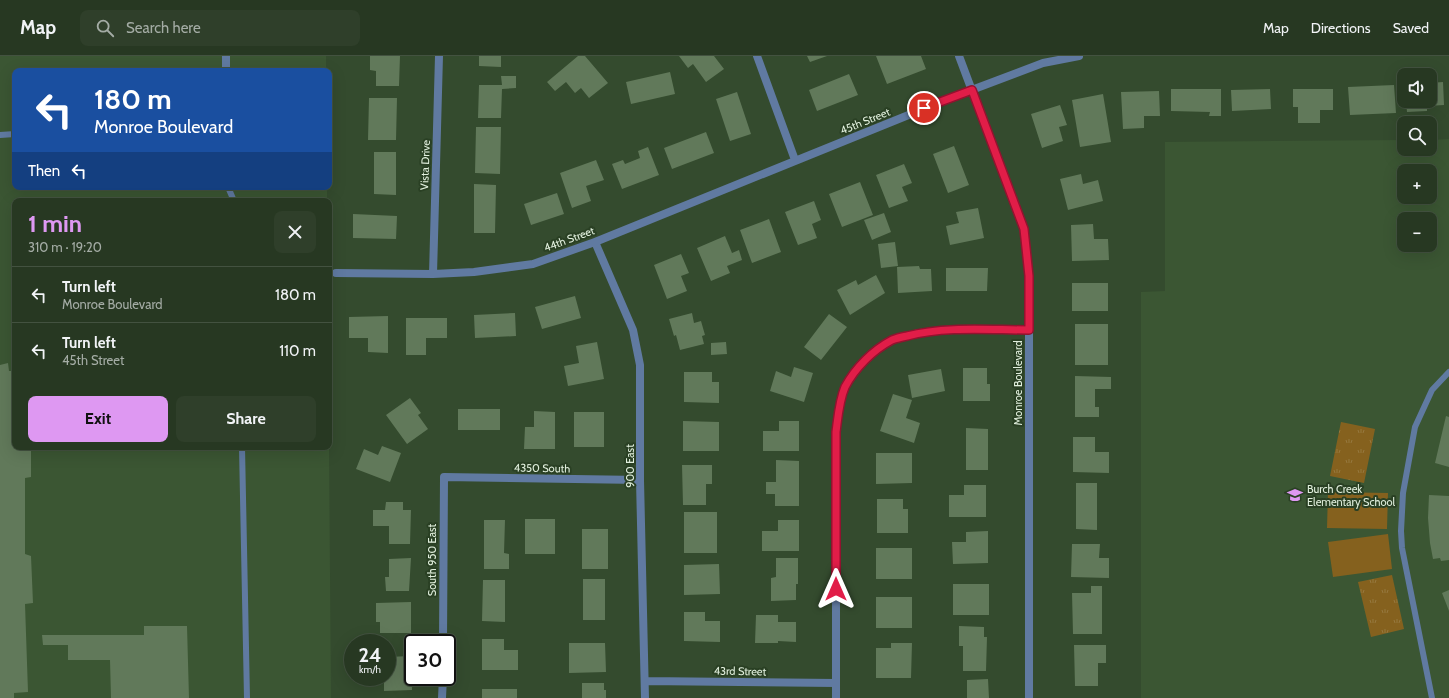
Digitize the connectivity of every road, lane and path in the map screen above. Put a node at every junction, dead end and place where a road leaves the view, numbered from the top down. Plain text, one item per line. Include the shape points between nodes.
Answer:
1 (226, 56) edge
2 (439, 56) edge
3 (757, 56) edge
4 (959, 56) edge
5 (1079, 56) edge
6 (226, 68) edge
7 (972, 90) junction
8 (12, 134) edge
9 (0, 135) edge
10 (795, 160) junction
11 (595, 242) junction
12 (336, 273) dead end
13 (433, 274) junction
14 (1029, 330) junction
15 (1449, 372) edge
16 (242, 450) edge
17 (444, 476) joint
18 (640, 480) junction
19 (443, 634) edge
20 (645, 680) junction
21 (836, 683) junction
22 (443, 686) edge
23 (247, 698) edge
24 (442, 698) edge
25 (645, 698) edge
26 (836, 698) edge
27 (1029, 698) edge
28 (1432, 698) edge

1 - 6 street
2 - 13 street, Vista Drive
3 - 10 street
4 - 7 street, Monroe Boulevard
5 - 7 street, 45th Street via 1043,63
7 - 10 street, 45th Street
7 - 14 street, Monroe Boulevard via 1024,229 1029,276
8 - 9 lane
10 - 11 street, 44th Street
11 - 13 street, 44th Street via 533,264 474,272
11 - 18 street, 900 East via 633,330 640,365
12 - 13 street, 44th Street
14 - 21 street via 945,331 918,333 893,340 859,367 845,388 839,407 836,432
14 - 27 street, Monroe Boulevard
15 - 28 lane via 1432,390 1415,427 1403,493 1401,531 1402,548
16 - 23 lane
17 - 18 street, 4350 South
17 - 19 street, South 950 East
18 - 20 street, 900 East
20 - 21 street, 43rd Street
20 - 25 street, 900 East
21 - 26 street
22 - 24 street

